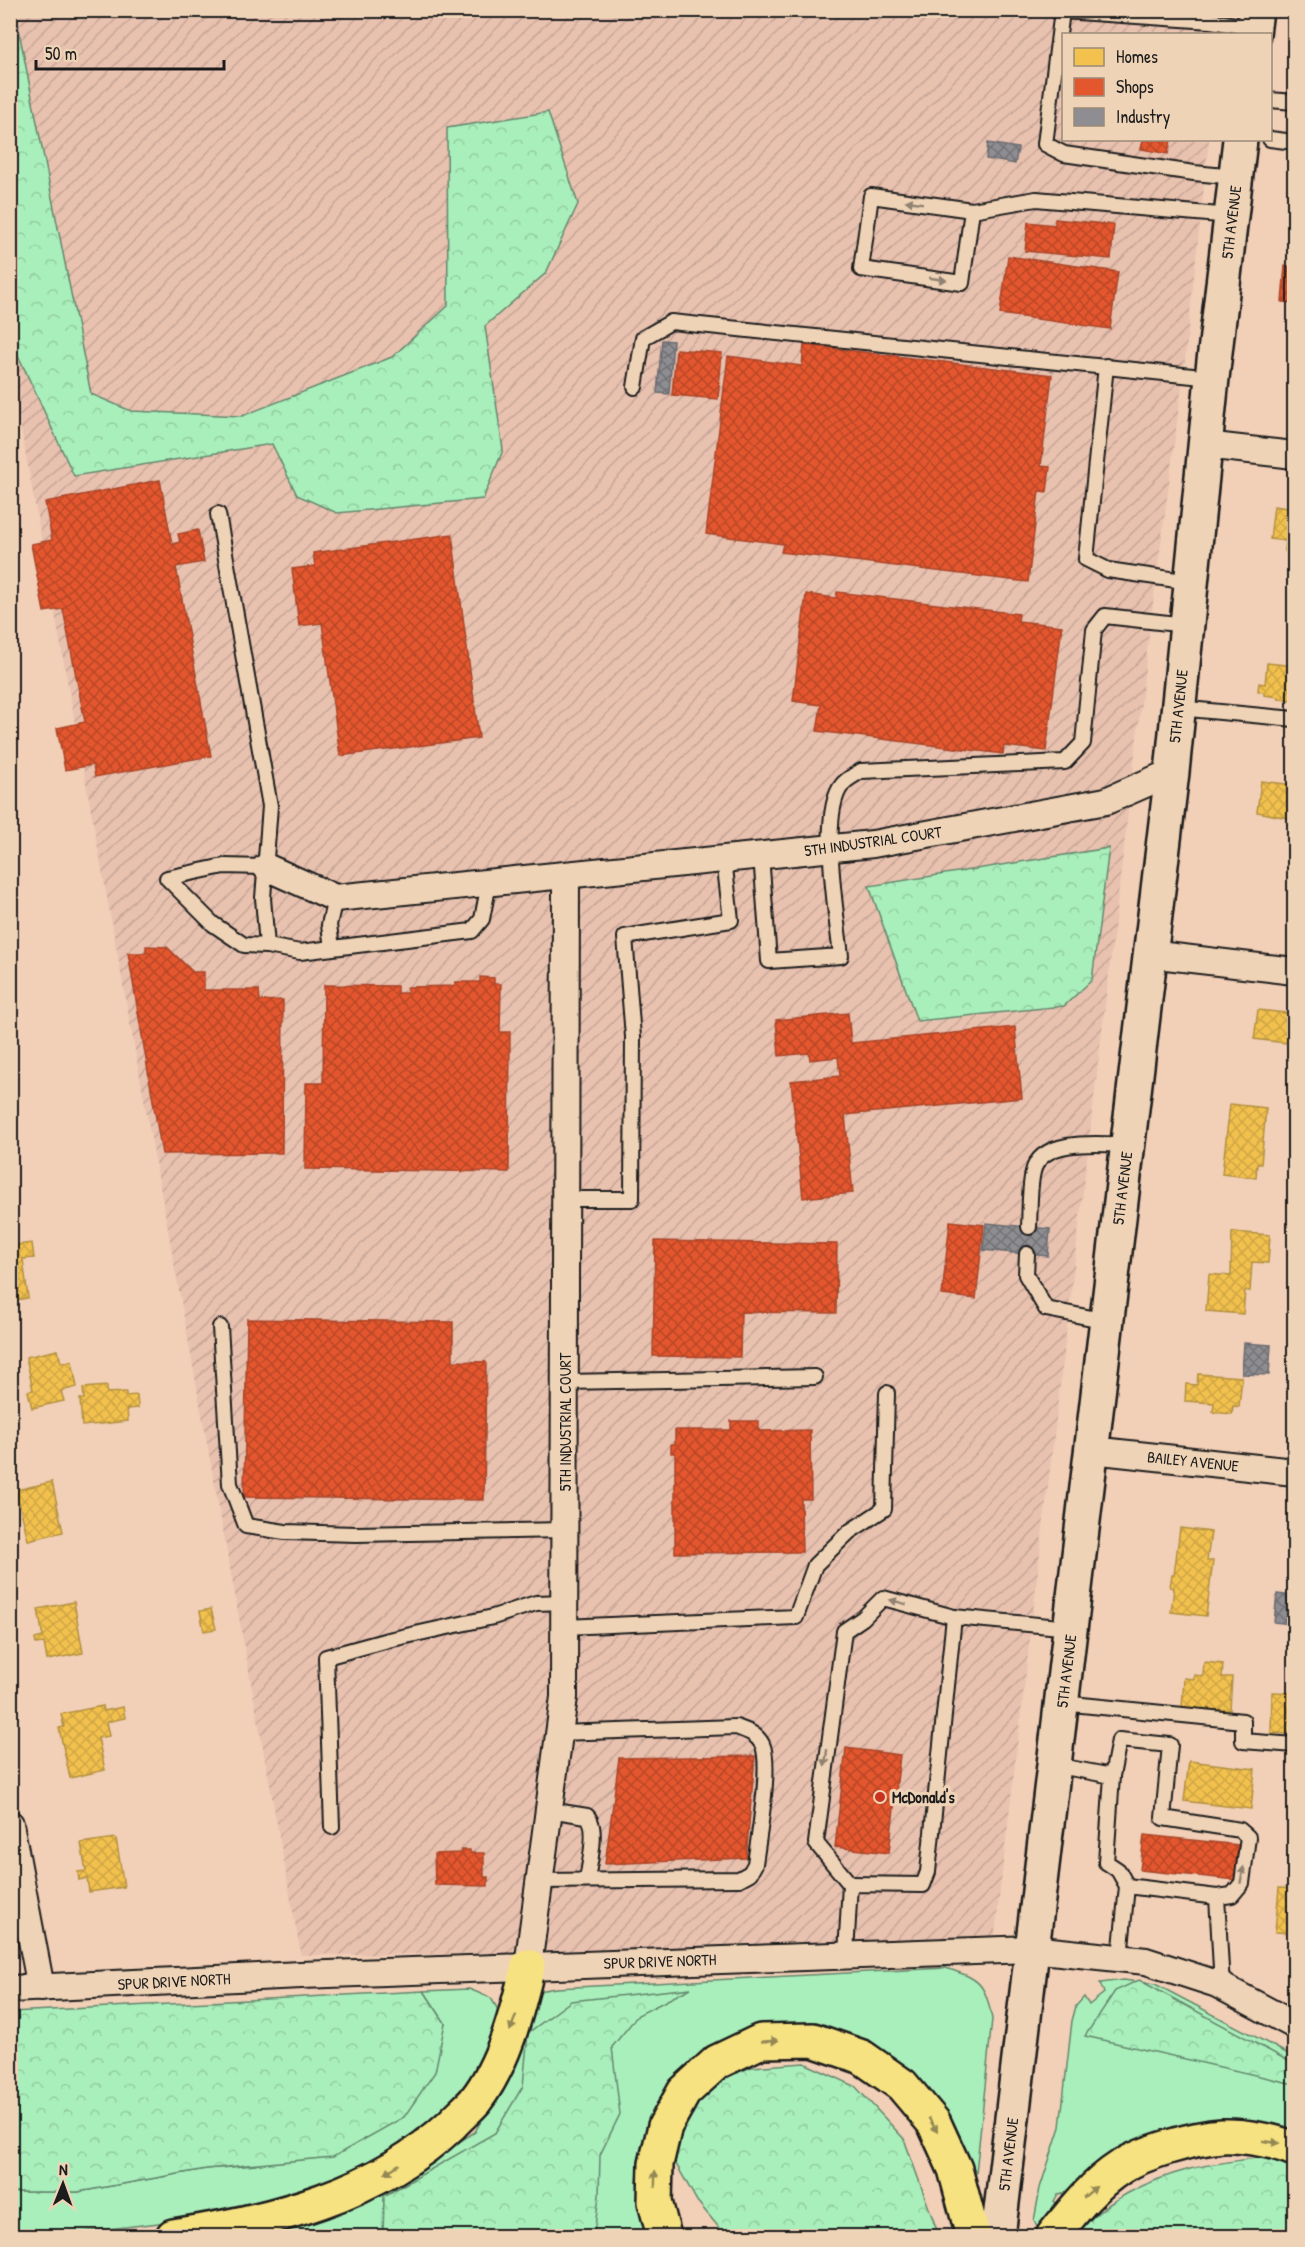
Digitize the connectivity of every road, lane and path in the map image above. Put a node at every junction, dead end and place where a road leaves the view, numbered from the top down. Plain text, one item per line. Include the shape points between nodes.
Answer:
1 (1254, 24) edge
2 (1272, 100) edge
3 (1294, 102) edge
4 (1272, 139) edge
5 (1240, 141) edge
6 (1294, 142) edge
7 (1236, 177) junction
8 (972, 210) junction
9 (1232, 216) junction
10 (1106, 366) junction
11 (1212, 378) junction
12 (635, 387) dead end
13 (1205, 445) junction
14 (1294, 455) edge
15 (218, 514) dead end
16 (1191, 582) junction
17 (1186, 625) junction
18 (1178, 708) junction
19 (1294, 719) edge
20 (1172, 772) junction
21 (831, 848) junction
22 (761, 855) junction
23 (724, 859) junction
24 (266, 867) junction
25 (566, 875) junction
26 (489, 883) junction
27 (335, 898) junction
28 (267, 946) junction
29 (332, 948) junction
30 (1149, 954) junction
31 (1294, 971) edge
32 (1127, 1145) junction
33 (565, 1199) junction
34 (1029, 1227) dead end
35 (1027, 1254) dead end
36 (1107, 1321) junction
37 (220, 1328) dead end
38 (815, 1377) dead end
39 (565, 1382) junction
40 (887, 1393) dead end
41 (1092, 1450) junction
42 (1294, 1472) edge
43 (564, 1530) junction
44 (564, 1615) junction
45 (954, 1617) junction
46 (1071, 1628) junction
47 (1062, 1703) junction
48 (559, 1733) junction
49 (1294, 1745) edge
50 (1054, 1765) junction
51 (1112, 1776) junction
52 (549, 1810) junction
53 (10, 1824) edge
54 (332, 1827) dead end
55 (587, 1880) junction
56 (539, 1881) junction
57 (850, 1884) junction
58 (1126, 1886) junction
59 (1217, 1897) junction
60 (1032, 1948) junction
61 (846, 1954) junction
62 (1120, 1958) junction
63 (528, 1966) junction
64 (1222, 1987) junction
65 (41, 1988) junction
66 (10, 1989) edge
67 (1294, 2025) edge
68 (1294, 2149) edge
69 (173, 2236) edge
70 (664, 2236) edge
71 (973, 2236) edge
72 (998, 2236) edge
73 (1053, 2236) edge

1 - 7 lane via 1062,11 1045,144 1064,154
2 - 3 lane
4 - 6 lane
5 - 7 main road, 5TH AVENUE
7 - 9 main road, 5TH AVENUE
8 -> 8 lane via 871,196 861,269 962,283
8 - 9 lane via 1036,199
9 - 11 main road, 5TH AVENUE
10 - 11 lane
10 - 12 lane via 671,322 643,338
10 - 16 lane via 1086,559 1108,570
11 - 13 main road, 5TH AVENUE
13 - 14 street
13 - 16 main road, 5TH AVENUE
15 - 24 lane via 270,807
16 - 17 main road, 5TH AVENUE
17 - 18 main road, 5TH AVENUE
17 - 21 lane via 1105,616 1094,630 1083,743 1065,762 861,771 842,784 834,801
18 - 19 lane
18 - 20 main road, 5TH AVENUE
20 - 21 street, 5TH INDUSTRIAL COURT via 1106,801 873,844
20 - 30 main road, 5TH AVENUE
21 - 22 street, 5TH INDUSTRIAL COURT
21 - 22 lane via 841,956 769,961
22 - 23 street, 5TH INDUSTRIAL COURT
23 - 25 street, 5TH INDUSTRIAL COURT
23 - 33 lane via 731,920 626,937 633,1037 632,1199
24 - 27 street, 5TH INDUSTRIAL COURT
24 - 28 lane via 263,898
24 - 28 lane via 224,866 166,878 213,924 244,945
25 - 26 street, 5TH INDUSTRIAL COURT
25 - 33 street, 5TH INDUSTRIAL COURT
26 - 27 street, 5TH INDUSTRIAL COURT
26 - 29 lane via 482,919 472,931
27 - 29 lane via 329,925
28 - 29 lane via 300,952
30 - 31 street
30 - 32 main road, 5TH AVENUE
32 - 34 lane via 1080,1144 1041,1156 1033,1170
32 - 36 main road, 5TH AVENUE
33 - 39 street, 5TH INDUSTRIAL COURT
35 - 36 lane via 1026,1275 1046,1309
36 - 41 main road, 5TH AVENUE
37 - 43 lane via 230,1484 246,1526 285,1532 356,1534
38 - 39 lane
39 - 43 street, 5TH INDUSTRIAL COURT
40 - 44 lane via 884,1509 849,1532 815,1565 796,1617
41 - 42 street, BAILEY AVENUE
41 - 46 main road, 5TH AVENUE
43 - 44 street, 5TH INDUSTRIAL COURT
44 - 48 street, 5TH INDUSTRIAL COURT via 564,1696
44 - 54 lane via 536,1603 326,1657
45 - 46 lane
45 - 57 lane via 928,1872 923,1885
45 -> 57 lane via 883,1598 844,1630 816,1844
46 - 47 main road, 5TH AVENUE
47 - 49 lane via 1243,1721 1243,1741
47 - 50 main road, 5TH AVENUE
48 - 52 street, 5TH INDUSTRIAL COURT
48 - 55 lane via 736,1727 754,1734 763,1745 766,1763 755,1864 750,1873 739,1879
50 - 51 lane
50 - 60 main road, 5TH AVENUE
51 - 58 lane via 1106,1862 1118,1870
59 -> 51 lane via 1232,1895 1242,1883 1248,1837 1240,1830 1163,1818 1170,1745 1119,1740
52 - 55 lane via 591,1820
52 - 56 street, 5TH INDUSTRIAL COURT
53 - 65 street
55 - 56 lane
56 - 63 street, 5TH INDUSTRIAL COURT
57 - 61 lane
58 - 59 lane
58 - 62 lane
59 - 64 lane
60 - 61 street, SPUR DRIVE NORTH
60 - 62 street, SPUR DRIVE NORTH
60 - 72 main road, 5TH AVENUE
61 - 63 street, SPUR DRIVE NORTH
62 - 64 street, SPUR DRIVE NORTH via 1146,1961
63 - 65 street, SPUR DRIVE NORTH
63 -> 69 highway via 517,2013 500,2058 475,2101 430,2144 373,2181 307,2207 216,2230
64 - 67 street, SPUR DRIVE NORTH
65 - 66 street, SPUR DRIVE NORTH
73 -> 68 highway via 1082,2199 1121,2167 1170,2146 1222,2136 1279,2142
70 -> 71 highway via 655,2202 656,2164 665,2126 684,2092 717,2062 761,2041 813,2040 870,2062 902,2085 934,2123 955,2169

